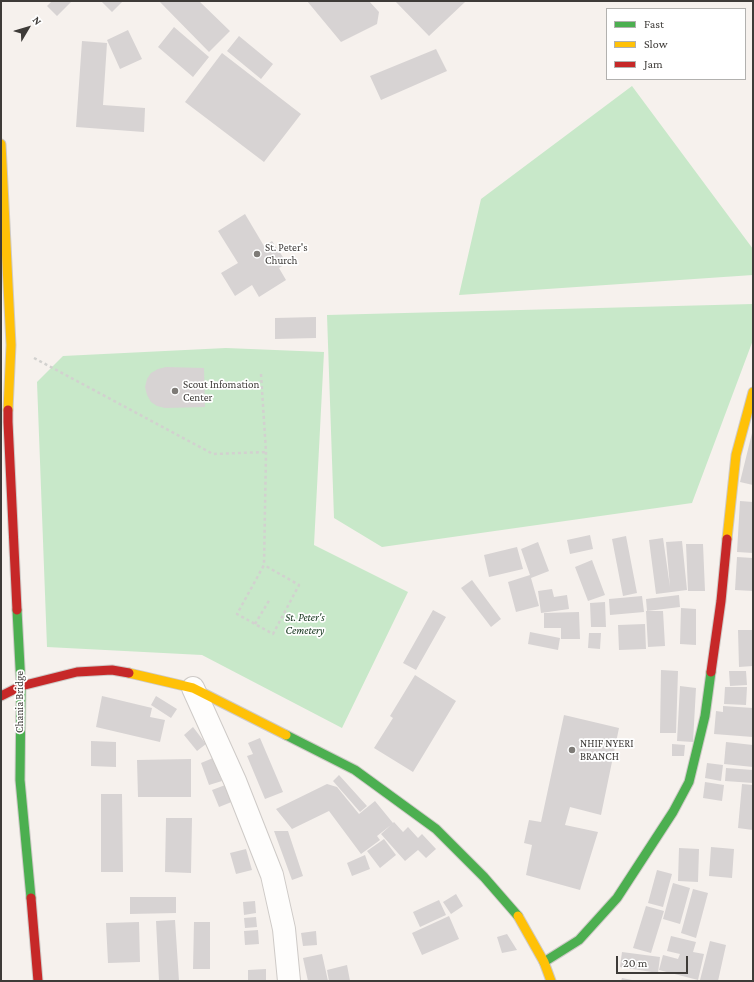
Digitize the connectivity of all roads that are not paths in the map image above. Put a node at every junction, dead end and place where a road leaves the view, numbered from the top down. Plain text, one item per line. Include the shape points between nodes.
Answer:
1 (1, 144) edge
2 (1, 380) edge
3 (753, 392) edge
4 (8, 422) junction
5 (21, 686) junction
6 (193, 688) junction
7 (1, 696) edge
8 (544, 962) junction
9 (38, 981) edge
10 (289, 981) edge
11 (550, 981) edge

1 - 4 street, Chania Bridge via 11,346
2 - 4 street, Chania Bridge
3 - 8 street via 736,455 721,601 705,716 689,782 673,812 617,898 579,940
4 - 5 street, Chania Bridge
5 - 6 street via 77,672 112,670
5 - 7 street
5 - 9 street, Chania Bridge via 20,780
6 - 8 street via 355,770 436,829 484,877 518,916
6 - 10 street via 235,781 272,875 284,929
8 - 11 street

